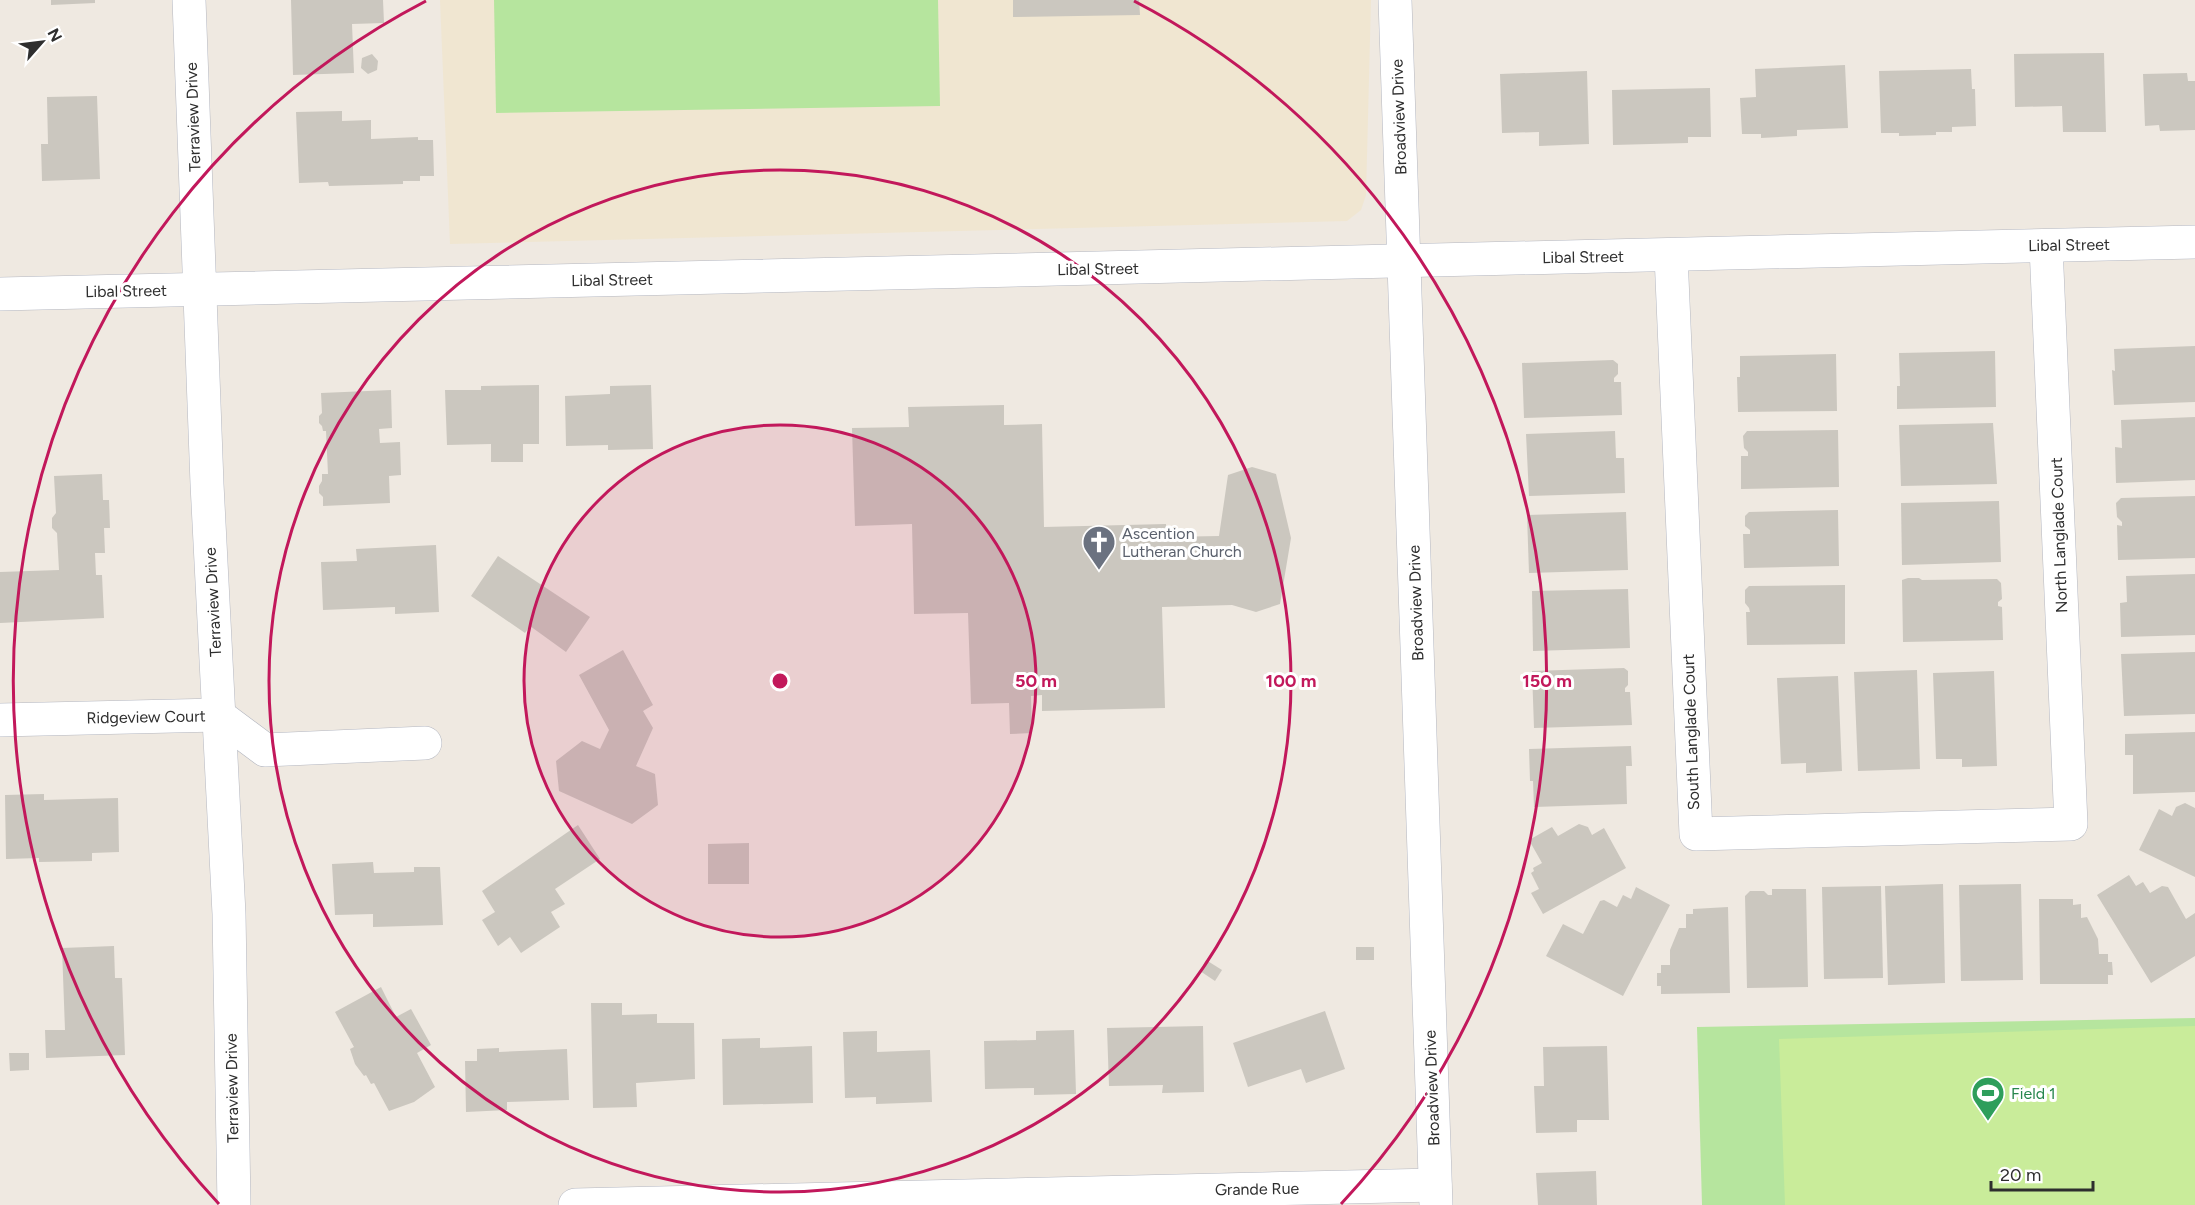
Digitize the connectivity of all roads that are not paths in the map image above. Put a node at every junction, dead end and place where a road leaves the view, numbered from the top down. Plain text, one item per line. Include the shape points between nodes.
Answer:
1 (189, 0) edge
2 (1395, 0) edge
3 (2195, 242) edge
4 (2046, 246) junction
5 (1671, 255) junction
6 (1404, 261) junction
7 (200, 290) junction
8 (0, 294) edge
9 (218, 715) junction
10 (0, 720) edge
11 (425, 743) dead end
12 (2071, 824) joint
13 (1436, 1195) edge
14 (721, 1203) edge
15 (234, 1205) edge
16 (575, 1205) edge

1 - 7 street, Terraview Drive
2 - 6 street, Broadview Drive
3 - 4 street, Libal Street
4 - 5 street, Libal Street
4 - 12 street, North Langlade Court
5 - 6 street, Libal Street
5 - 12 street, South Langlade Court via 1696,834
6 - 7 street, Libal Street
6 - 13 street, Broadview Drive
7 - 8 street, Libal Street
7 - 9 street, Terraview Drive
9 - 10 street, Ridgeview Court
9 - 11 street, Ridgeview Court via 265,750
9 - 15 street, Terraview Drive via 229,914
13 - 14 street, Grande Rue
14 - 16 street, Grande Rue

